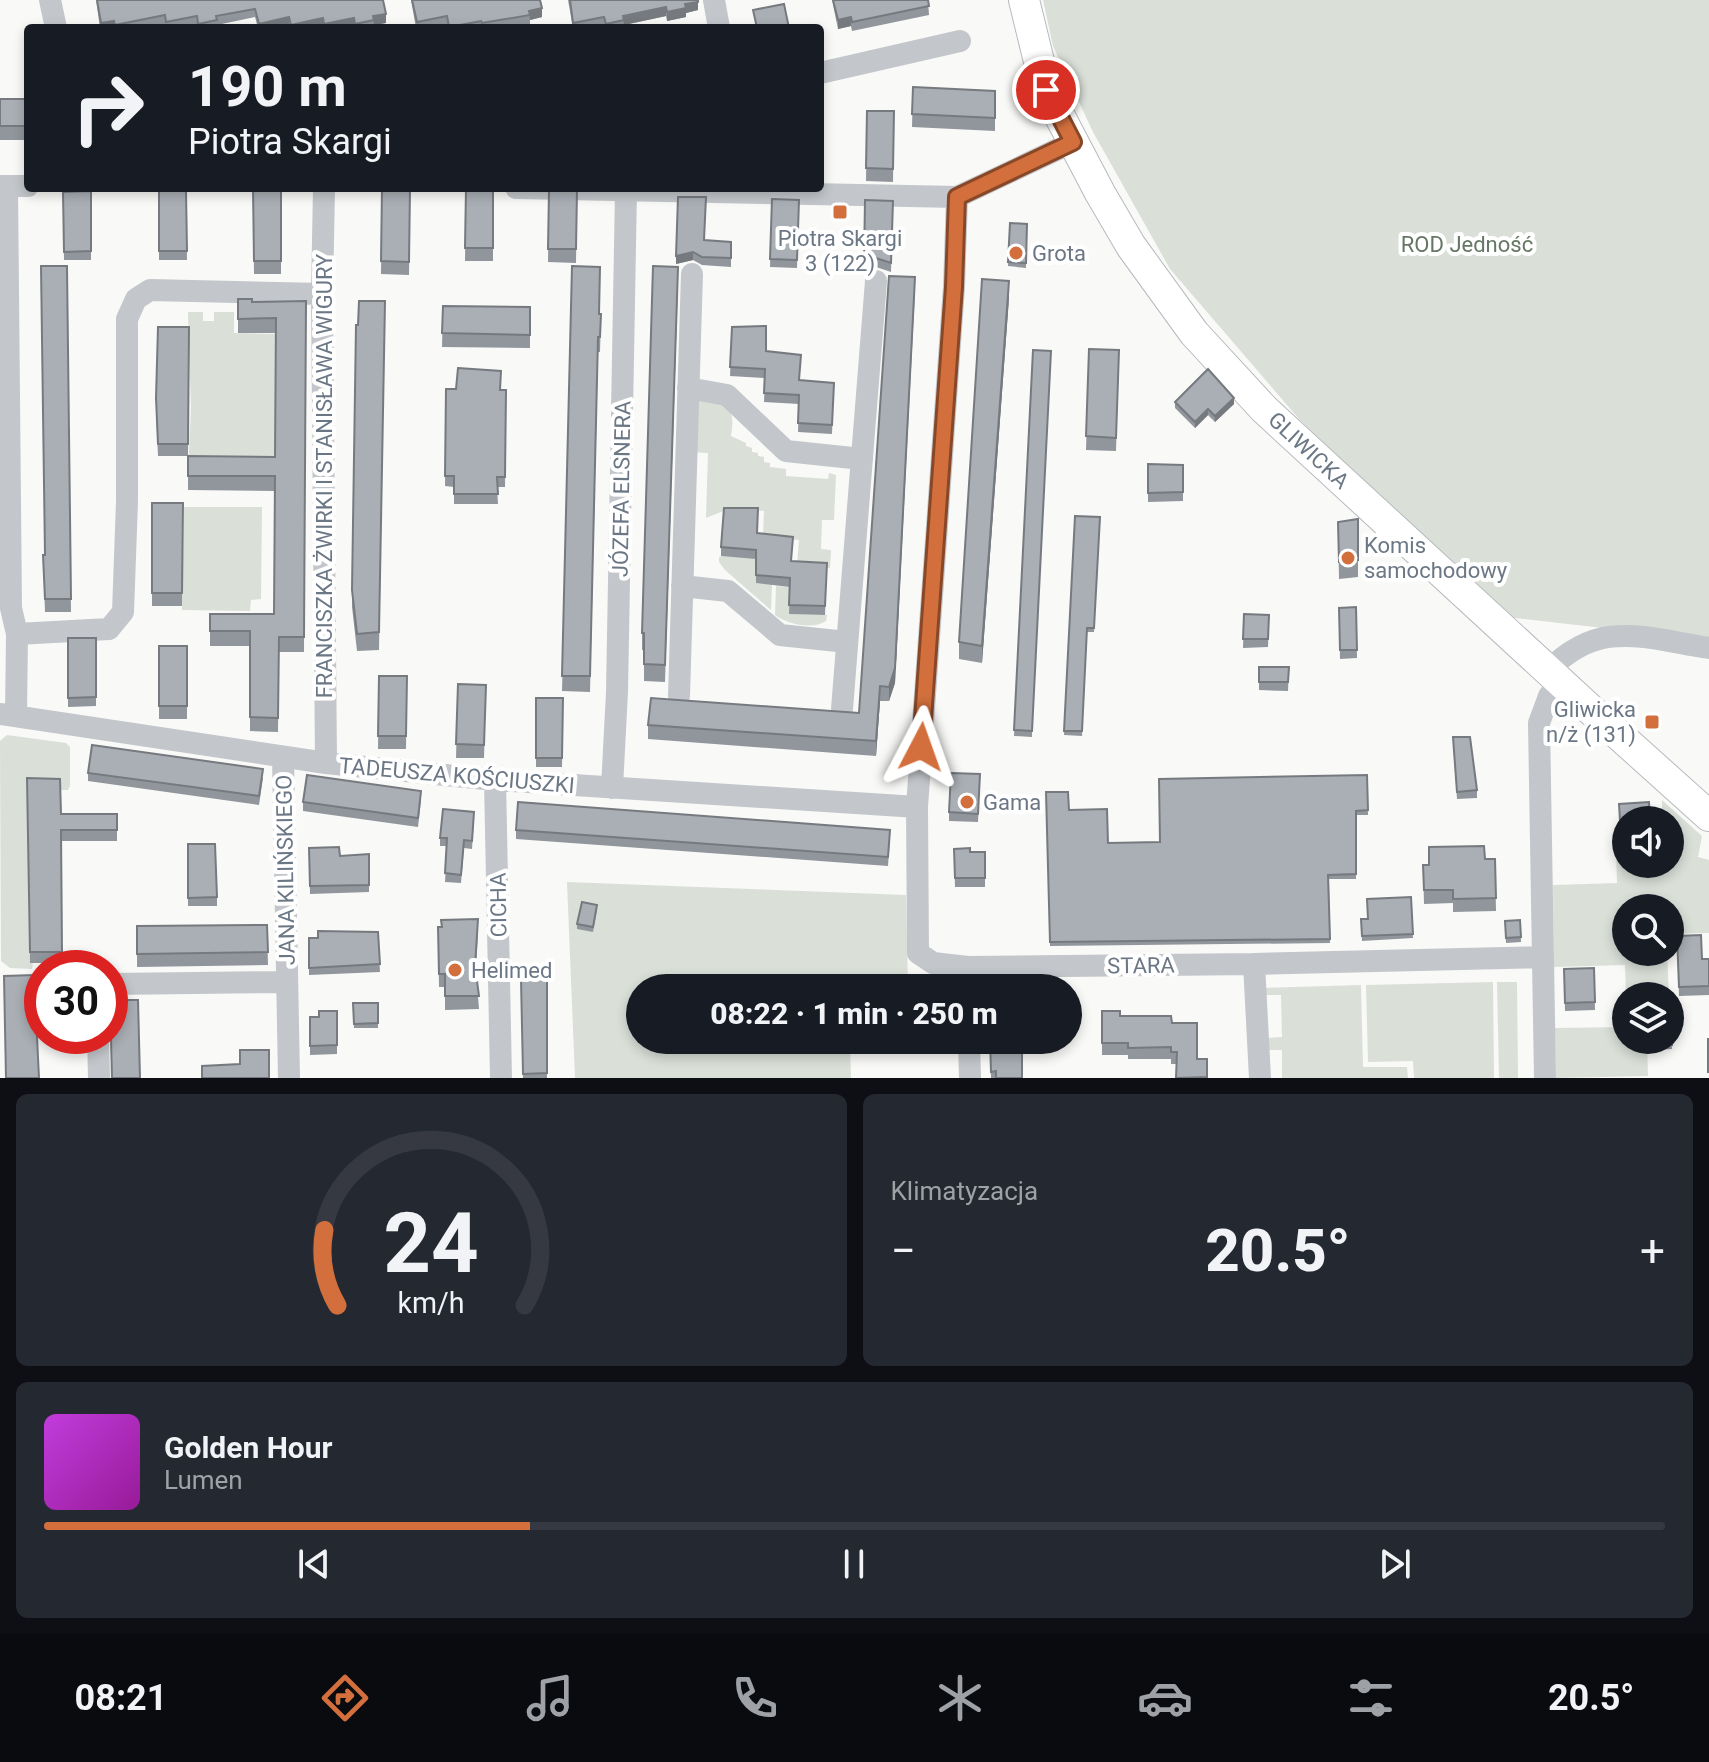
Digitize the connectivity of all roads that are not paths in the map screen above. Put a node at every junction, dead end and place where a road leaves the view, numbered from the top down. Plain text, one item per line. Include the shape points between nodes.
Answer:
1 (50, 0) edge
2 (1024, 0) edge
3 (717, 1) edge
4 (55, 24) edge
5 (719, 24) edge
6 (960, 41) dead end
7 (824, 72) edge
8 (1073, 142) junction
9 (12, 186) edge
10 (324, 192) edge
11 (626, 192) edge
12 (821, 192) edge
13 (957, 197) junction
14 (692, 274) dead end
15 (876, 281) dead end
16 (322, 294) junction
17 (688, 388) junction
18 (862, 459) junction
19 (682, 586) junction
20 (17, 634) junction
21 (847, 642) junction
22 (1709, 648) edge
23 (1554, 676) junction
24 (679, 696) dead end
25 (842, 709) edge
26 (8, 715) edge
27 (283, 758) junction
28 (326, 763) junction
29 (495, 780) junction
30 (612, 788) junction
31 (917, 807) junction
32 (1709, 816) edge
33 (1543, 957) junction
34 (1254, 964) junction
35 (960, 974) edge
36 (1034, 974) edge
37 (287, 982) junction
38 (128, 984) edge
39 (98, 1054) edge
40 (969, 1054) edge
41 (99, 1078) edge
42 (289, 1078) edge
43 (501, 1078) edge
44 (970, 1078) edge
45 (1260, 1078) edge
46 (1545, 1078) edge

1 - 4 street
2 - 8 main road, GLIWICKA via 1046,90
3 - 5 street
6 - 7 street
8 - 13 street
8 - 23 main road, GLIWICKA via 1161,291 1229,373
9 - 20 street via 11,608
10 - 16 street, FRANCISZKA ŻWIRKI I STANISŁAWA WIGURY
11 - 30 street, JÓZEFA ELSNERA
12 - 13 street
13 - 31 street
14 - 17 street
15 - 18 street
16 - 20 street via 150,290 136,299 127,319 123,612 109,629
16 - 28 street, FRANCISZKA ŻWIRKI I STANISŁAWA WIGURY
17 - 18 street via 727,395 786,451
17 - 19 street
18 - 21 street
19 - 21 street via 728,591 780,635
19 - 24 street
20 - 26 street
21 - 25 street
22 - 23 street via 1620,634 1574,647
23 - 32 main road, GLIWICKA
23 - 33 street via 1539,723
26 - 27 street, TADEUSZA KOŚCIUSZKI
27 - 28 street, TADEUSZA KOŚCIUSZKI
27 - 37 street, JANA KILIŃSKIEGO
28 - 29 street, TADEUSZA KOŚCIUSZKI
29 - 30 street, TADEUSZA KOŚCIUSZKI
29 - 43 street, CICHA
30 - 31 street, TADEUSZA KOŚCIUSZKI
31 - 35 street, STARA via 918,953
33 - 34 street, STARA
33 - 46 street
34 - 36 street, STARA
34 - 45 street
37 - 38 street, JANA KILIŃSKIEGO
37 - 42 street, JANA KILIŃSKIEGO
39 - 41 street
40 - 44 street

